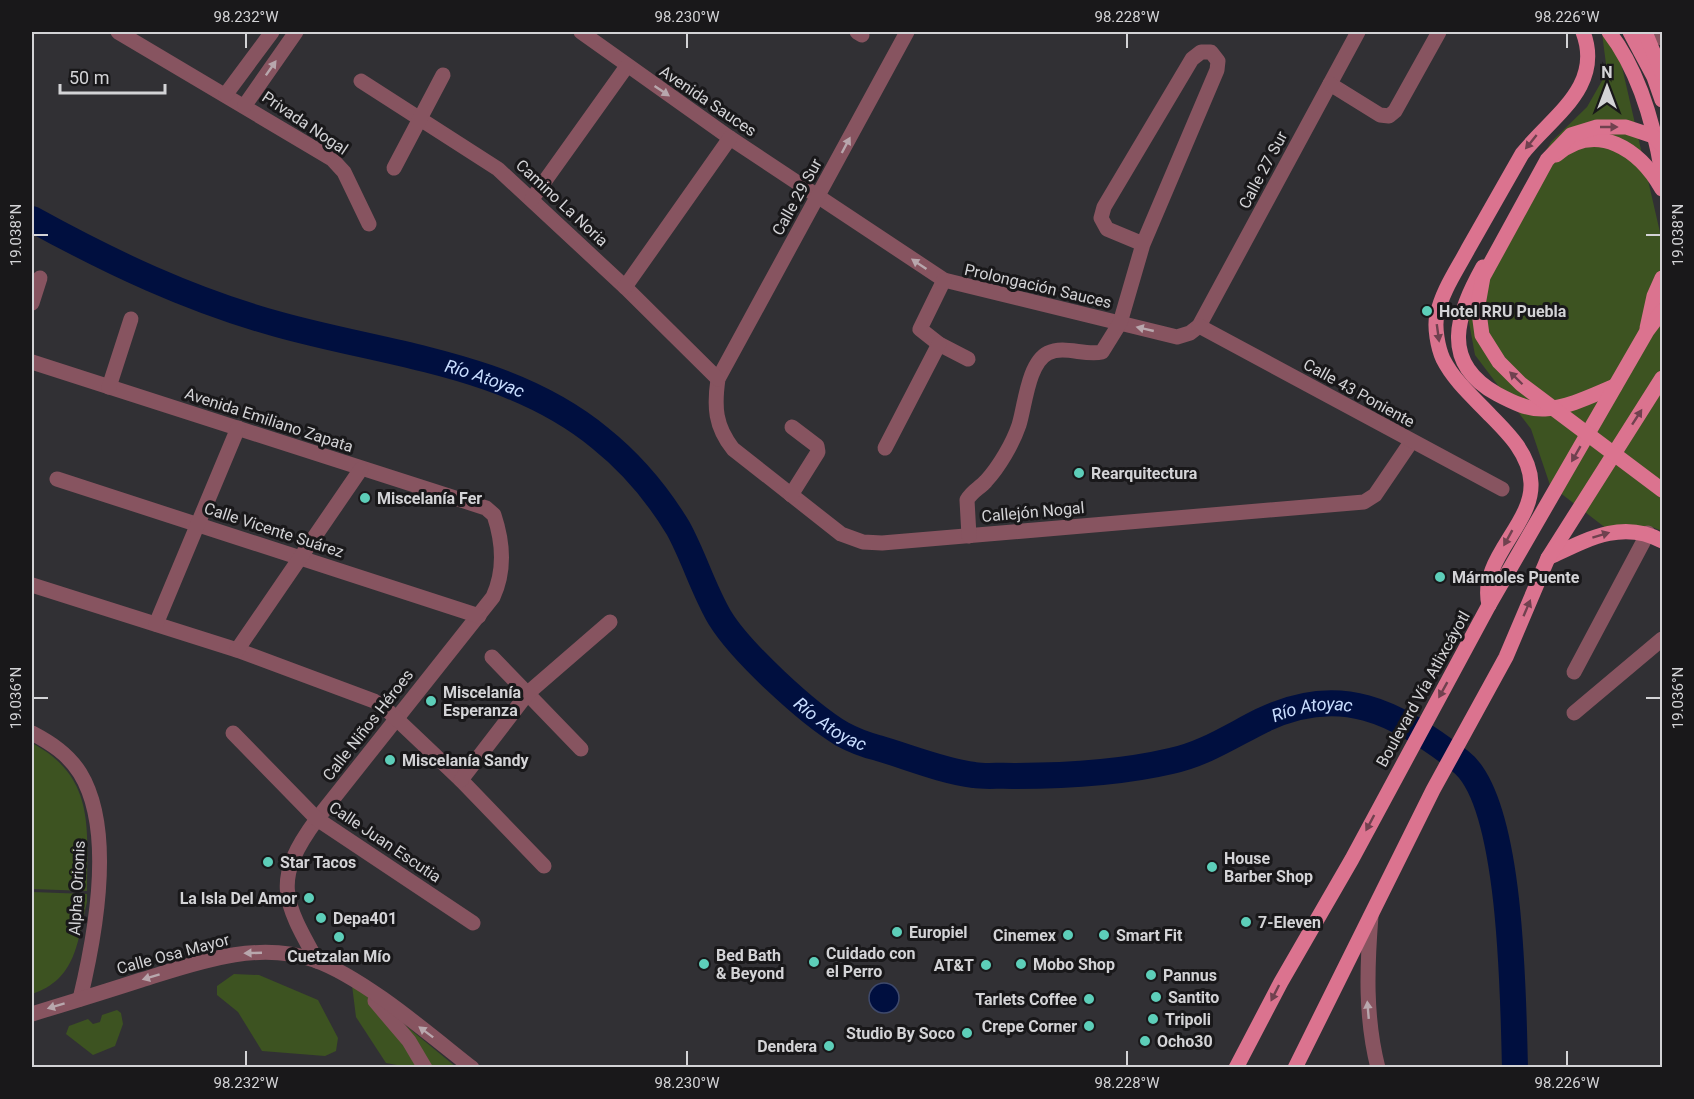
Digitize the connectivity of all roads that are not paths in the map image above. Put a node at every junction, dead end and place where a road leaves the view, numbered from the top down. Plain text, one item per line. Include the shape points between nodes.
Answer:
1 (119, 32) edge
2 (272, 32) edge
3 (296, 32) edge
4 (581, 32) edge
5 (907, 32) edge
6 (1358, 32) edge
7 (1439, 32) edge
8 (1583, 32) edge
9 (1609, 32) edge
10 (1630, 32) edge
11 (1645, 32) edge
12 (1650, 32) edge
13 (1662, 38) edge
14 (627, 66) junction
15 (1662, 73) edge
16 (443, 75) dead end
17 (360, 81) dead end
18 (1330, 84) junction
19 (226, 94) junction
20 (1662, 100) edge
21 (245, 105) junction
22 (420, 119) junction
23 (730, 138) junction
24 (1662, 145) edge
25 (394, 168) dead end
26 (1662, 173) edge
27 (1662, 189) edge
28 (818, 196) junction
29 (532, 199) junction
30 (369, 224) dead end
31 (1143, 244) junction
32 (40, 278) dead end
33 (1662, 278) edge
34 (944, 280) junction
35 (625, 287) junction
36 (32, 303) edge
37 (1662, 311) edge
38 (131, 319) dead end
39 (1120, 323) junction
40 (1200, 326) junction
41 (1647, 331) junction
42 (939, 344) junction
43 (968, 359) dead end
44 (32, 362) edge
45 (1662, 378) edge
46 (718, 379) junction
47 (1615, 386) junction
48 (110, 387) junction
49 (792, 427) dead end
50 (238, 428) junction
51 (1411, 442) junction
52 (885, 448) dead end
53 (361, 469) junction
54 (57, 479) dead end
55 (1502, 489) dead end
56 (1662, 490) edge
57 (793, 492) junction
58 (494, 515) joint
59 (199, 524) junction
60 (1648, 533) junction
61 (969, 536) junction
62 (1662, 541) edge
63 (302, 557) junction
64 (1548, 558) junction
65 (32, 585) edge
66 (1489, 605) junction
67 (479, 616) junction
68 (610, 622) dead end
69 (156, 624) junction
70 (1662, 639) edge
71 (237, 650) junction
72 (492, 657) dead end
73 (1574, 672) dead end
74 (528, 693) junction
75 (1574, 713) dead end
76 (396, 718) junction
77 (32, 733) edge
78 (233, 733) dead end
79 (581, 749) dead end
80 (461, 780) junction
81 (317, 819) junction
82 (544, 866) dead end
83 (1371, 913) junction
84 (473, 923) dead end
85 (317, 961) junction
86 (364, 987) junction
87 (80, 999) junction
88 (32, 1014) edge
89 (425, 1068) edge
90 (472, 1068) edge
91 (1236, 1068) edge
92 (1295, 1068) edge
93 (1378, 1068) edge

1 - 19 street, Privada Nogal
2 - 19 street
21 -> 3 street
4 - 14 street, Avenida Sauces
28 -> 5 street, Calle 29 Sur
6 - 18 street, Calle 27 Sur
7 - 18 street via 1389,116 1380,115
8 -> 66 main road via 1587,62 1582,82 1568,108 1522,154 1449,283 1437,313 1443,359 1459,382 1515,441 1526,461 1531,484 1525,508 1487,585
9 - 26 main road via 1645,103
10 - 20 main road
11 - 15 main road
12 - 13 street
14 -> 23 street, Avenida Sauces
14 - 29 street
16 - 22 street
17 - 22 street, Camino La Noria
18 - 40 street, Calle 27 Sur
19 - 21 street, Privada Nogal
21 - 30 street, Privada Nogal via 332,159 344,172
22 - 25 street
22 - 29 street, Camino La Noria via 498,169
23 - 28 street, Avenida Sauces
23 - 35 street
56 -> 24 main road, bridge via 1521,384 1499,362 1482,335 1478,305 1483,277 1546,160 1571,135 1597,127 1626,127 1653,136
27 - 47 main road via 1637,155 1616,142 1591,140 1567,147 1538,171 1461,313 1460,351 1468,370 1491,390 1516,404 1544,409 1575,403
34 -> 28 street, Prolongación Sauces
28 - 46 street, Calle 29 Sur
29 - 35 street, Camino La Noria
31 - 31 street via 1217,70 1218,61 1211,52 1201,52 1192,60 1104,207 1101,218 1107,228
31 - 39 street
32 - 36 street
33 - 41 main road
34 - 39 street, Prolongación Sauces
34 - 42 street via 920,329
35 - 46 street, Camino La Noria
37 - 41 main road
38 - 48 street
40 -> 39 street, Prolongación Sauces via 1177,337
39 - 61 street via 1102,352 1091,355 1060,350 1046,354 1037,364 1015,435 990,476 966,500
40 - 51 street, Calle 43 Poniente
41 - 47 main road, Boulevard Vía Atlixcáyotl
42 - 43 street
42 - 52 street
44 - 48 street, Avenida Emiliano Zapata
64 -> 45 main road
46 - 57 street, Callejón Nogal via 714,402 723,436 733,449
47 -> 66 main road, Boulevard Vía Atlixcáyotl
48 - 50 street, Avenida Emiliano Zapata
49 - 57 street via 817,446 818,452
50 - 53 street, Avenida Emiliano Zapata
50 - 59 street
51 - 55 street, Calle 43 Poniente
51 - 61 street, Callejón Nogal via 1375,495 1364,502
53 - 58 street, Avenida Emiliano Zapata via 486,508
53 - 63 street
54 - 59 street, Calle Vicente Suárez
57 - 61 street, Callejón Nogal via 841,534 862,542
58 - 67 street, Calle Niños Héroes via 502,565 500,583
59 - 63 street, Calle Vicente Suárez
59 - 69 street
60 - 62 main road
64 -> 60 main road via 1605,532
60 - 73 street
63 - 67 street, Calle Vicente Suárez
63 - 71 street
83 -> 64 main road via 1506,657
65 - 69 street
66 -> 91 main road, Boulevard Vía Atlixcáyotl
67 - 76 street, Calle Niños Héroes
68 - 74 street
69 - 71 street
70 - 75 street
71 - 76 street via 374,701
72 - 74 street
74 - 79 street
74 - 80 street
76 - 80 street
76 - 81 street, Calle Niños Héroes
77 - 87 street, Alpha Orionis via 70,760 84,783 95,816 96,909
78 - 81 street, Calle Juan Escutia
80 - 82 street
81 - 84 street, Calle Juan Escutia
81 - 85 street, Calle Niños Héroes via 293,855 286,885 292,913
83 - 92 main road
93 -> 83 street via 1368,1013
85 - 86 street, Calle Osa Mayor
85 -> 87 street, Calle Osa Mayor via 277,952 234,954
86 - 89 street
90 -> 86 street, Calle Osa Mayor
87 -> 88 street, Calle Osa Mayor

